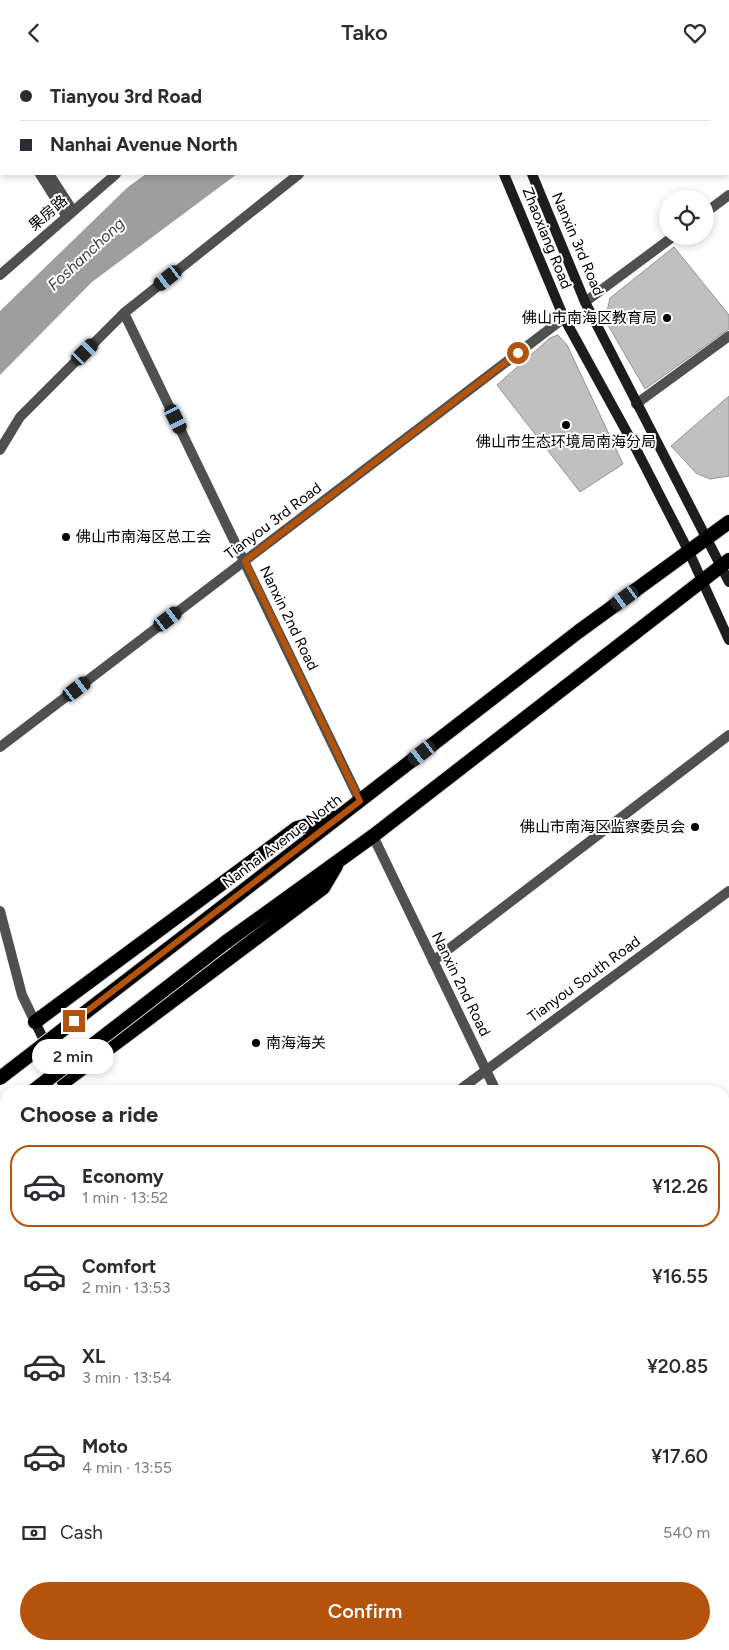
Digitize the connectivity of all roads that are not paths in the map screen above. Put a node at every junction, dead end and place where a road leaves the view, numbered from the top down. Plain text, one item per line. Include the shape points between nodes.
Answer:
1 (41, 175) edge
2 (50, 175) edge
3 (115, 175) edge
4 (298, 175) edge
5 (504, 175) edge
6 (532, 175) edge
7 (729, 195) edge
8 (714, 206) edge
9 (70, 214) junction
10 (662, 245) edge
11 (0, 275) edge
12 (585, 303) junction
13 (124, 313) junction
14 (564, 319) junction
15 (729, 336) edge
16 (636, 404) junction
17 (0, 451) edge
18 (729, 522) edge
19 (707, 537) junction
20 (689, 552) junction
21 (245, 561) junction
22 (726, 563) edge
23 (703, 579) junction
24 (729, 582) edge
25 (729, 640) edge
26 (729, 735) edge
27 (0, 747) edge
28 (360, 801) junction
29 (342, 815) junction
30 (373, 836) junction
31 (339, 861) junction
32 (729, 891) edge
33 (0, 911) edge
34 (433, 961) junction
35 (35, 1022) junction
36 (486, 1070) junction
37 (0, 1078) edge
38 (41, 1085) edge
39 (65, 1085) edge
40 (69, 1085) edge
41 (466, 1085) edge
42 (493, 1085) edge

1 - 9 street
2 - 9 street
3 - 9 street, 果房路
4 - 13 street
5 - 14 main road, Zhaoxiang Road
6 - 12 main road, Nanxin 3rd Road
7 - 8 street
9 - 11 street, 果房路
10 - 12 street
12 - 16 main road, Nanxin 3rd Road
13 - 17 street via 20,417
13 - 21 street, Nanxin 2nd Road
14 - 20 main road, Zhaoxiang Road
14 - 21 street, Tianyou 3rd Road
15 - 16 street
16 - 19 main road, Nanxin 3rd Road
18 - 19 highway, Nanhai Avenue North
19 - 20 highway, Nanhai Avenue North
19 - 22 main road, Nanxin 3rd Road
20 - 23 main road, Zhaoxiang Road
20 - 28 highway, Nanhai Avenue North via 578,632
21 - 27 street, Tianyou 3rd Road
21 - 28 street, Nanxin 2nd Road
22 - 23 highway
22 - 24 main road, Nanxin 3rd Road
23 - 25 main road, Zhaoxiang Road
23 - 30 highway
26 - 34 street
28 - 29 highway, Nanhai Avenue North
29 - 35 highway via 297,828
29 - 37 highway, Nanhai Avenue North, bridge
30 - 31 highway
30 - 34 street, Nanxin 2nd Road
31 - 38 highway, bridge via 226,942
31 - 40 highway via 323,888
32 - 36 street, Tianyou South Road
33 - 35 street via 22,995
34 - 36 street, Nanxin 2nd Road
35 - 39 main road
36 - 41 street, Tianyou South Road
36 - 42 street, Nanxin 2nd Road

